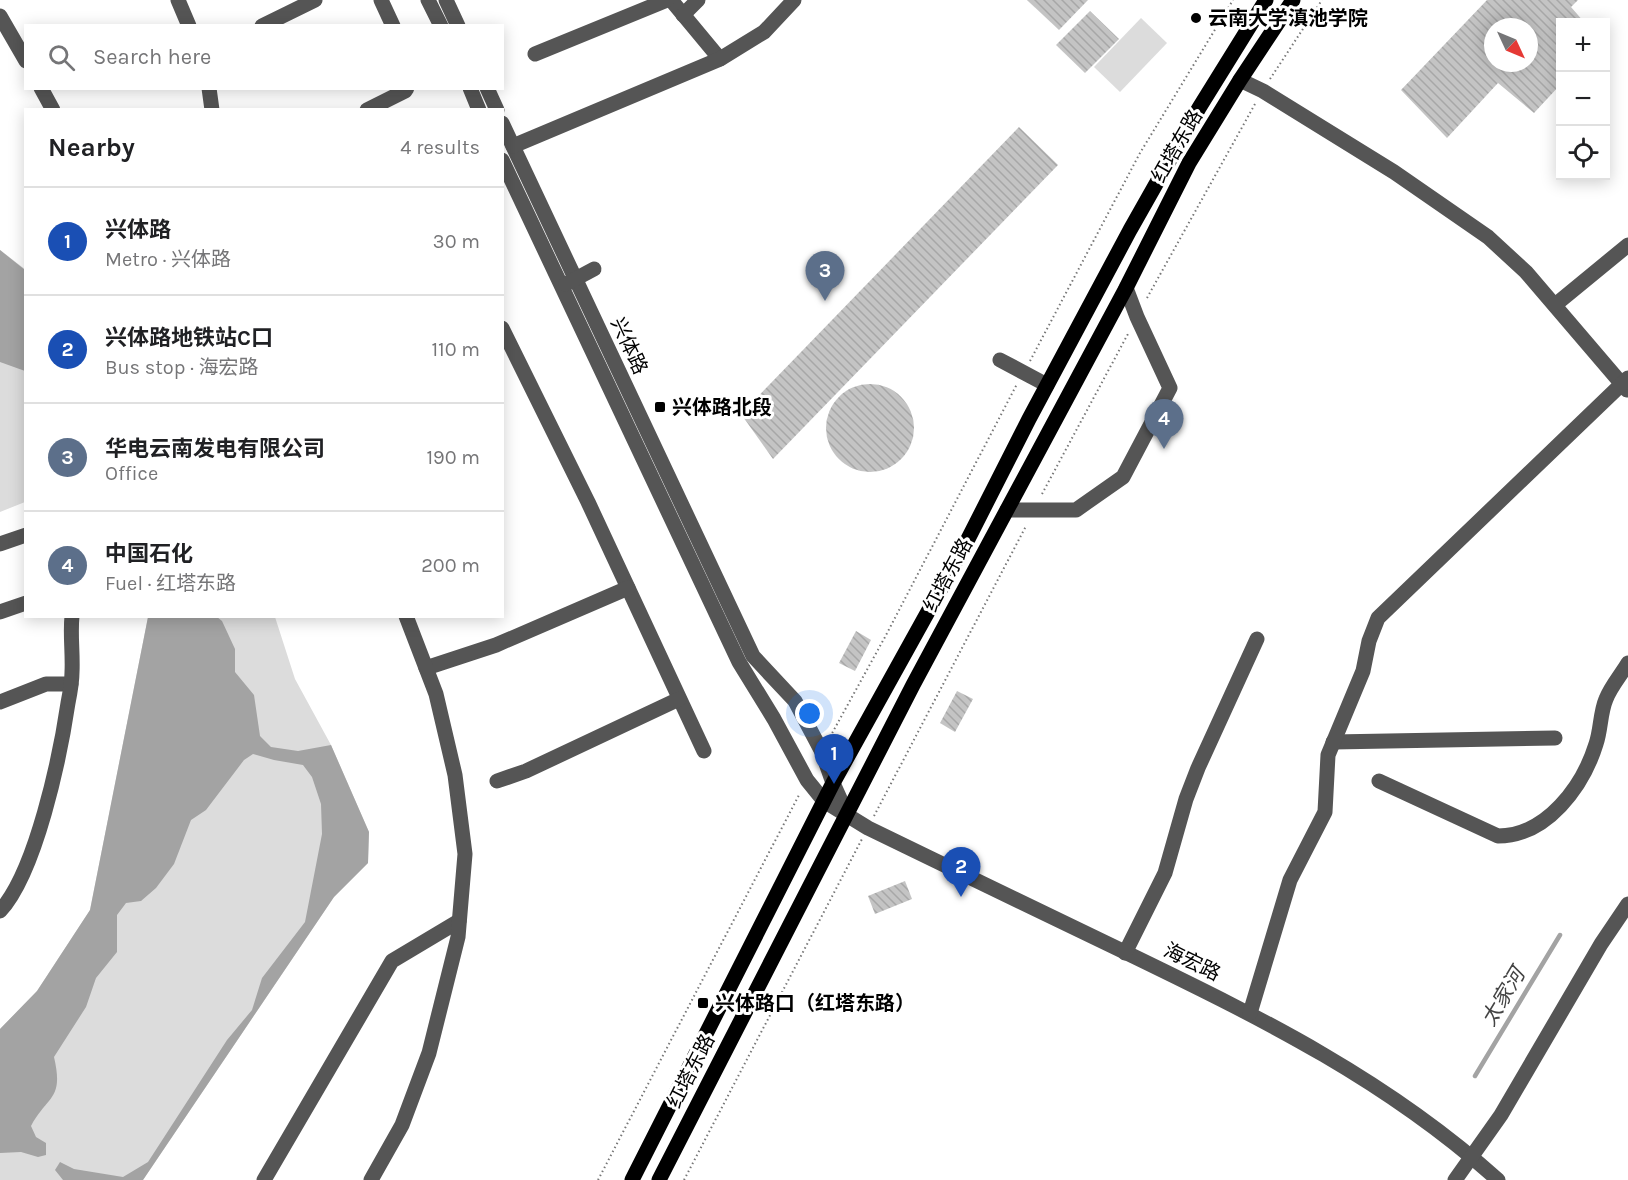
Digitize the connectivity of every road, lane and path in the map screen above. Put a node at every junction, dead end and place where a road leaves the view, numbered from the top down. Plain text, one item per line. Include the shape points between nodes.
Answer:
1 (178, 0) edge
2 (315, 0) edge
3 (381, 0) edge
4 (428, 0) edge
5 (446, 0) edge
6 (667, 0) edge
7 (671, 0) edge
8 (698, 0) edge
9 (794, 0) edge
10 (1233, 0) edge
11 (1266, 0) edge
12 (1293, 0) edge
13 (1322, 0) edge
14 (684, 15) junction
15 (0, 16) edge
16 (188, 24) edge
17 (266, 24) edge
18 (392, 24) edge
19 (440, 24) edge
20 (457, 24) edge
21 (535, 54) dead end
22 (24, 58) edge
23 (720, 59) junction
24 (1240, 80) junction
25 (42, 90) edge
26 (209, 90) edge
27 (406, 90) edge
28 (472, 90) edge
29 (487, 90) edge
30 (1263, 91) junction
31 (52, 108) edge
32 (212, 108) edge
33 (371, 108) edge
34 (489, 108) edge
35 (504, 127) edge
36 (513, 146) junction
37 (504, 164) edge
38 (1628, 245) edge
39 (594, 269) dead end
40 (568, 283) junction
41 (1126, 288) junction
42 (1554, 305) junction
43 (1137, 317) junction
44 (504, 332) edge
45 (1000, 360) dead end
46 (1023, 373) junction
47 (1626, 384) edge
48 (1047, 385) junction
49 (1007, 510) junction
50 (1034, 511) junction
51 (24, 536) edge
52 (0, 544) edge
53 (628, 588) junction
54 (24, 604) edge
55 (0, 612) edge
56 (72, 618) edge
57 (407, 618) edge
58 (1257, 639) dead end
59 (1628, 663) edge
60 (426, 668) junction
61 (71, 684) junction
62 (680, 699) junction
63 (0, 702) edge
64 (1555, 738) dead end
65 (1333, 742) junction
66 (704, 751) dead end
67 (822, 752) junction
68 (807, 780) junction
69 (497, 781) dead end
70 (1379, 781) dead end
71 (833, 783) junction
72 (824, 801) junction
73 (847, 814) junction
74 (868, 828) junction
75 (1628, 904) edge
76 (0, 911) edge
77 (459, 921) junction
78 (1125, 953) junction
79 (1250, 1013) junction
80 (1472, 1156) junction
81 (264, 1180) edge
82 (371, 1180) edge
83 (598, 1180) edge
84 (632, 1180) edge
85 (659, 1180) edge
86 (684, 1180) edge
87 (1455, 1180) edge
88 (1498, 1180) edge

1 - 16 street
2 - 17 street
3 - 18 street
4 - 19 street
5 - 20 street
6 - 21 street
7 - 14 street
8 - 14 street
9 - 23 street via 764,32
10 - 46 path via 1140,153
11 - 48 main road, 红塔东路 via 1199,108
12 - 24 main road, 红塔东路
13 - 30 path
14 - 23 street
15 - 22 street
23 - 36 street
24 - 30 street
24 - 41 main road, 红塔东路 via 1189,163
25 - 31 street
26 - 32 street
27 - 33 street
28 - 34 street
29 - 34 street
30 - 42 street via 1394,172 1488,237
30 - 43 path
35 - 36 street, 兴体路
36 - 40 street, 兴体路
37 - 40 street, 兴体路
38 - 42 street
39 - 40 street
40 - 67 street, 兴体路 via 753,656 795,701
40 - 68 street, 兴体路 via 739,662
41 - 43 street
41 - 49 main road, 红塔东路
42 - 47 street
43 - 50 path
43 - 50 street via 1170,388 1123,477 1076,510
44 - 53 street
45 - 46 street
46 - 48 street
46 - 67 path
47 - 65 street via 1378,618 1363,671
48 - 71 main road, 红塔东路 via 965,545
49 - 50 street
49 - 73 main road, 红塔东路
50 - 74 path
51 - 52 street
53 - 60 street via 496,645
53 - 62 street
54 - 55 street
56 - 61 street
57 - 60 street
58 - 78 street via 1198,768 1165,873
59 - 70 street via 1606,699 1597,743 1584,775 1557,809 1530,828 1498,836
60 - 77 street via 455,775 465,854
61 - 63 street via 46,684
61 - 76 street via 48,799 28,862
62 - 66 street
62 - 69 street
64 - 65 street
65 - 79 street via 1328,755 1325,812 1290,880
67 - 71 street, 兴体路
68 - 72 street, 兴体路
68 - 83 path
71 - 72 main road, 红塔东路
71 - 73 street, 兴体路
72 - 73 street, 兴体路
72 - 84 main road, 红塔东路
73 - 74 street, 海宏路
73 - 85 main road, 红塔东路
74 - 78 street, 海宏路
74 - 86 path
75 - 80 street via 1501,1115
77 - 81 street via 392,961
77 - 82 street via 429,1053 402,1125
78 - 79 street, 海宏路
79 - 80 street, 海宏路 via 1385,1091
80 - 87 street
80 - 88 street, 海宏路

